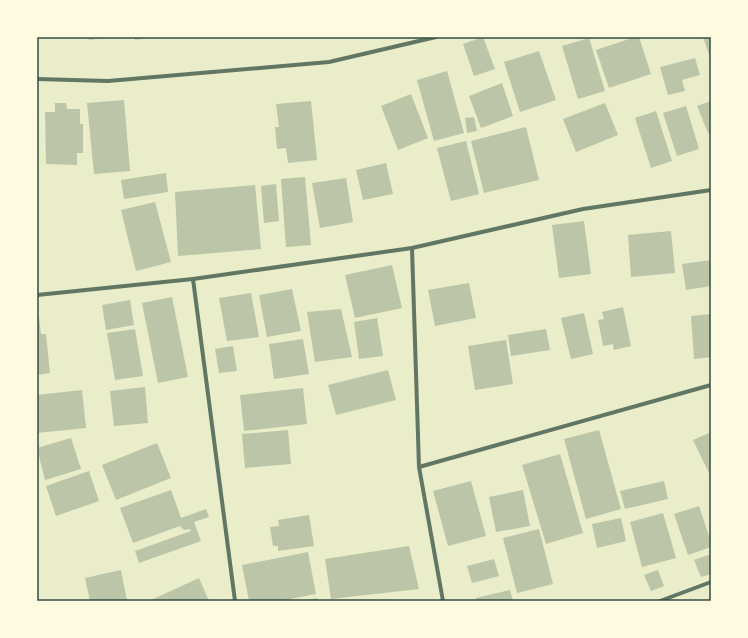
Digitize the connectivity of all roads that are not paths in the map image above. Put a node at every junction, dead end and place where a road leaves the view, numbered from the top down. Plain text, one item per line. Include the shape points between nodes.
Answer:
1 (436, 37) edge
2 (37, 79) edge
3 (711, 190) edge
4 (412, 248) junction
5 (193, 279) junction
6 (37, 295) edge
7 (711, 385) edge
8 (419, 467) junction
9 (711, 582) edge
10 (235, 601) edge
11 (443, 601) edge
12 (660, 601) edge

1 - 2 street via 329,62 108,81
3 - 4 street via 583,209
4 - 5 street
4 - 8 street
5 - 6 street
5 - 10 street
7 - 8 street
8 - 11 street
9 - 12 street

